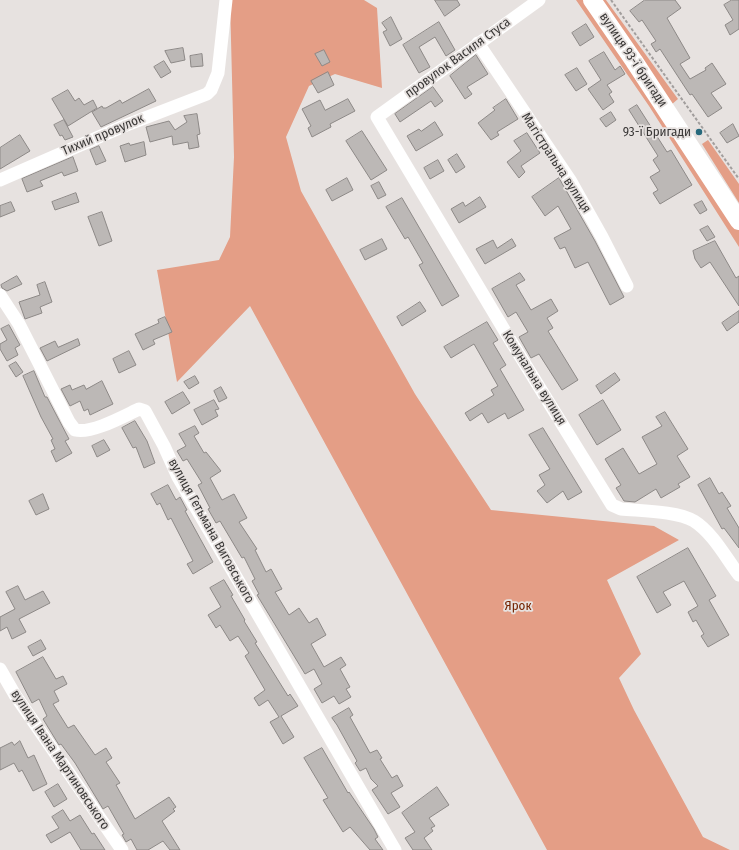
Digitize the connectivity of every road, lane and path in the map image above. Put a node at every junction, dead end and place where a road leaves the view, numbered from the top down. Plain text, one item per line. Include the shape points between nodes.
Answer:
1 (226, 0) edge
2 (539, 0) edge
3 (592, 0) edge
4 (611, 0) edge
5 (478, 43) junction
6 (377, 117) joint
7 (739, 179) edge
8 (0, 180) edge
9 (739, 221) edge
10 (627, 286) dead end
11 (0, 295) edge
12 (739, 576) edge
13 (0, 669) edge
14 (122, 850) edge
15 (395, 850) edge

1 - 8 street, Тихий провулок via 218,73 207,94 124,126
2 - 5 street, провулок Василя Стуса
3 - 9 main road, вулиця 93-ї бригади
4 - 7 path
5 - 6 street, провулок Василя Стуса
5 - 10 street, Магістральна вулиця via 570,180
6 - 12 street, Комунальна вулиця via 612,505 621,509 683,516 694,521 708,534
11 - 15 street, вулиця Гетьмана Виговського via 19,324 68,422 75,430 104,425 139,408 145,411 178,477
13 - 14 street, вулиця Івана Мартиновського via 23,708

